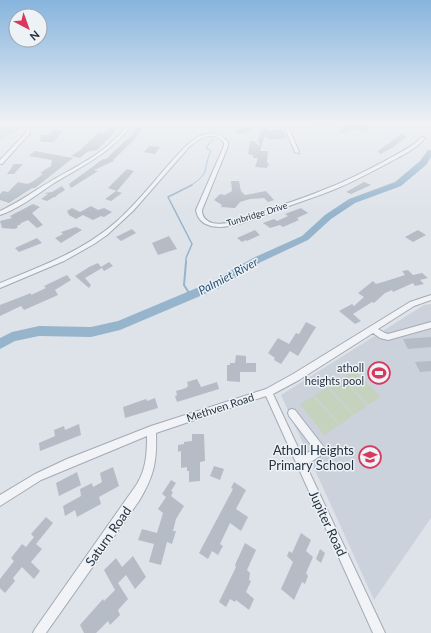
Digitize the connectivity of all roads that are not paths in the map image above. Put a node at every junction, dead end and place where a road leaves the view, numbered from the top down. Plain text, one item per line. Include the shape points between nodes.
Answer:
1 (9, 154) edge
2 (98, 154) edge
3 (182, 154) edge
4 (223, 154) edge
5 (400, 154) edge
6 (0, 163) edge
7 (0, 213) edge
8 (0, 286) edge
9 (431, 297) edge
10 (431, 325) edge
11 (373, 329) junction
12 (268, 392) junction
13 (292, 413) dead end
14 (150, 430) junction
15 (300, 463) junction
16 (0, 501) edge
17 (39, 633) edge
18 (379, 633) edge

1 - 6 street
2 - 7 street via 19,204
3 - 8 street, Tunbridge Drive via 118,224 80,249
4 - 5 street, Tunbridge Drive via 199,210 202,220 217,226 250,218 333,188
9 - 11 street, Methven Road via 412,304
10 - 11 street via 388,337
11 - 12 street, Methven Road
12 - 14 street, Methven Road
12 - 15 street, Jupiter Road
13 - 15 street via 320,448 317,453
14 - 16 street, Methven Road via 52,470
14 - 17 street, Saturn Road via 152,458 147,478
15 - 18 street, Jupiter Road

